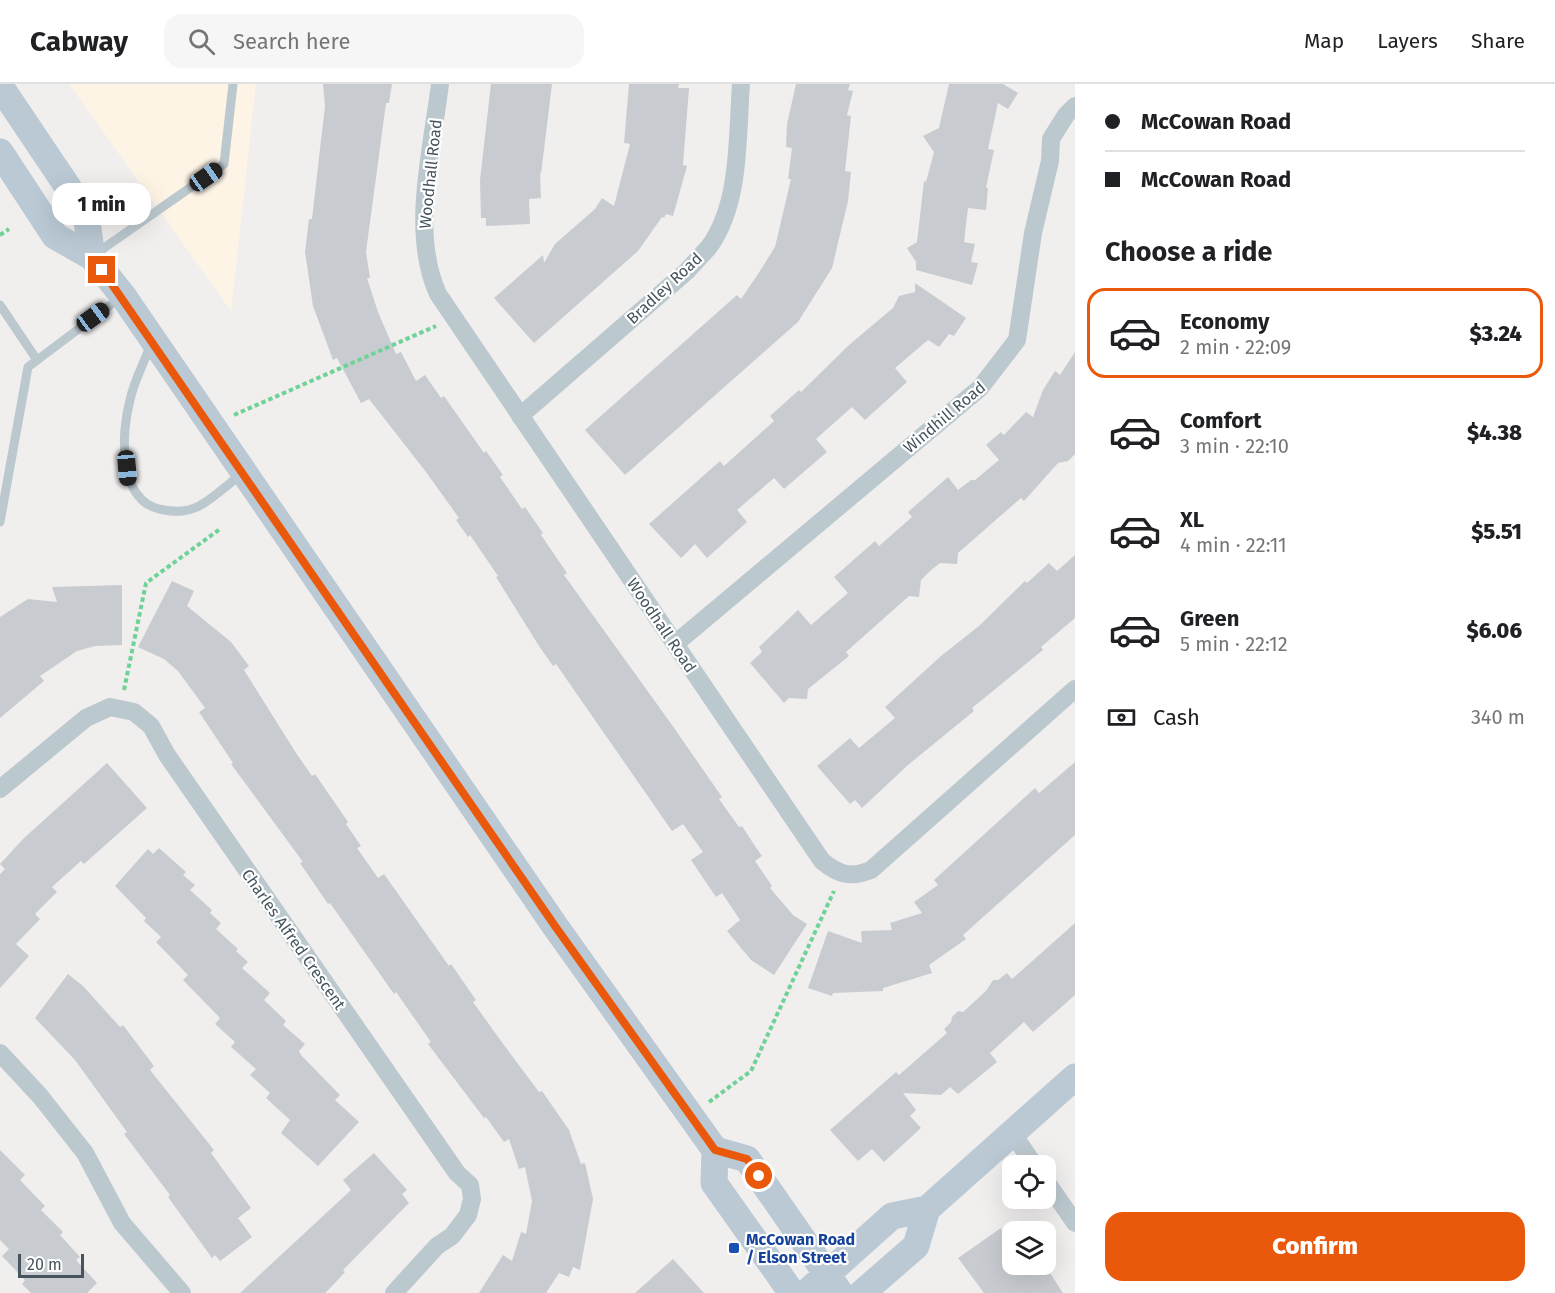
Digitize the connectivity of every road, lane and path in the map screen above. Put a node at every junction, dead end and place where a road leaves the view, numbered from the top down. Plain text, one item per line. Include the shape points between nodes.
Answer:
1 (232, 84) edge
2 (440, 84) edge
3 (741, 84) edge
4 (0, 86) edge
5 (1075, 106) edge
6 (0, 152) edge
7 (9, 229) dead end
8 (0, 235) edge
9 (92, 257) junction
10 (123, 296) junction
11 (0, 305) edge
12 (430, 329) dead end
13 (153, 339) junction
14 (38, 360) junction
15 (520, 416) junction
16 (211, 425) junction
17 (243, 472) junction
18 (0, 522) edge
19 (220, 529) dead end
20 (675, 644) junction
21 (1075, 689) edge
22 (122, 709) junction
23 (0, 789) edge
24 (830, 899) dead end
25 (0, 1053) edge
26 (1075, 1077) edge
27 (690, 1115) junction
28 (1013, 1134) junction
29 (715, 1150) junction
30 (1027, 1155) edge
31 (1056, 1195) edge
32 (927, 1209) junction
33 (1075, 1223) edge
34 (833, 1283) edge
35 (182, 1293) edge
36 (394, 1293) edge
37 (792, 1293) edge
38 (806, 1293) edge
39 (862, 1293) edge

1 - 9 lane via 224,164
2 - 15 street, Woodhall Road via 424,219 428,265 438,294
3 - 15 street, Bradley Road via 727,210 710,245 687,271
4 - 9 main road via 86,214
5 - 20 street, Windhill Road via 1051,139 1017,340 994,372 980,388
6 - 9 main road via 55,236
7 - 8 path
9 - 10 main road
10 - 13 main road
10 - 14 lane
11 - 14 lane
12 - 16 path
13 - 16 main road
13 - 17 lane via 129,401 126,455 128,482 135,493 154,507 183,512 199,506
14 - 18 lane via 28,368
15 - 20 street, Woodhall Road
16 - 17 main road
17 - 27 main road
19 - 22 path via 146,583
20 - 21 street, Woodhall Road via 822,861 842,874 857,876 871,870
22 - 23 street via 110,707 86,718
22 - 36 street, Charles Alfred Crescent via 134,712 151,726 173,765 457,1173 470,1185 472,1199 461,1225
24 - 27 path via 751,1071
25 - 35 street via 85,1153 122,1223
26 - 28 main road
27 - 29 main road
28 - 30 street
28 - 32 main road
29 - 34 main road via 747,1159
29 - 37 main road via 714,1183
31 - 33 street
32 - 34 main road via 892,1216
32 - 39 main road via 916,1246
34 - 38 main road

